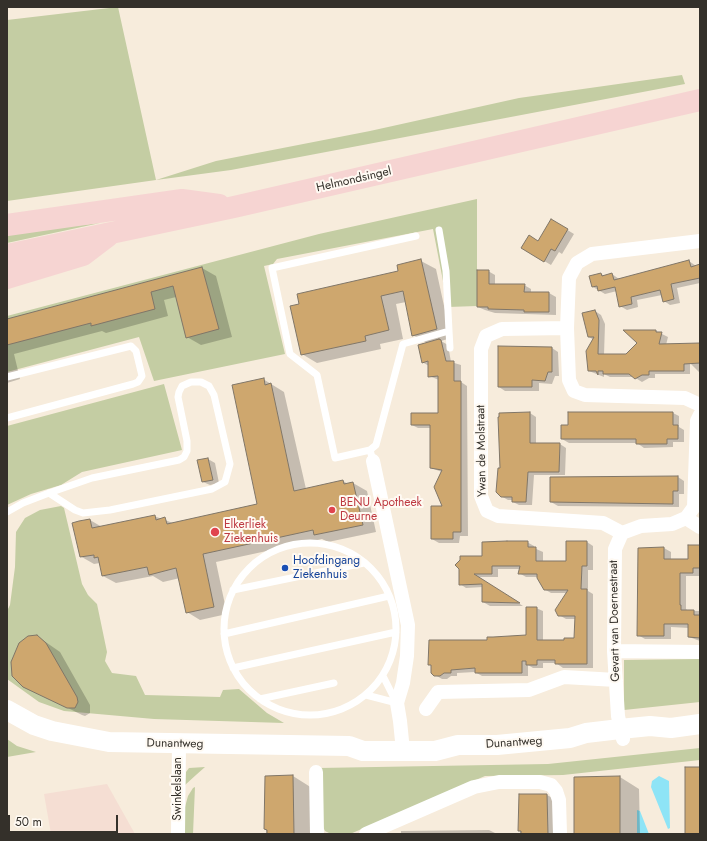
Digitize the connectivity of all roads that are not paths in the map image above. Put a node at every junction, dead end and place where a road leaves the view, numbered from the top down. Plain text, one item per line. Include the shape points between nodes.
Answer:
1 (700, 100) edge
2 (234, 207) junction
3 (7, 225) edge
4 (438, 230) dead end
5 (113, 233) junction
6 (416, 236) dead end
7 (700, 241) edge
8 (7, 255) edge
9 (7, 278) edge
10 (568, 328) junction
11 (449, 330) junction
12 (450, 348) dead end
13 (7, 377) edge
14 (700, 405) edge
15 (700, 415) edge
16 (7, 418) edge
17 (372, 455) junction
18 (49, 494) junction
19 (7, 512) edge
20 (686, 518) junction
21 (700, 527) edge
22 (622, 533) junction
23 (364, 562) junction
24 (233, 590) junction
25 (389, 596) junction
26 (396, 632) junction
27 (224, 634) junction
28 (614, 651) junction
29 (700, 652) edge
30 (233, 668) junction
31 (383, 676) junction
32 (616, 680) junction
33 (334, 683) dead end
34 (366, 695) junction
35 (260, 699) junction
36 (396, 703) junction
37 (426, 709) dead end
38 (7, 710) edge
39 (700, 724) edge
40 (621, 734) junction
41 (179, 744) junction
42 (403, 746) junction
43 (316, 772) dead end
44 (178, 834) edge
45 (317, 834) edge
46 (366, 834) edge
47 (560, 834) edge

1 - 2 main road, Helmondsingel
2 - 3 main road via 182,200
2 - 5 main road, Helmondsingel
4 - 11 lane via 446,271
5 - 8 main road, Helmondsingel
5 - 9 main road via 83,255
6 - 17 lane via 272,268 290,354 317,375 335,458
7 - 10 street via 592,254 577,263 569,278
10 - 14 street via 569,380 574,391 585,395 685,398
10 - 22 street, Ywan de Molstraat via 502,329 486,336 481,350 481,496 487,510 498,516 603,523
11 - 12 lane
11 - 17 lane via 403,344
13 - 16 lane via 131,346 136,351 142,376 133,384
15 - 20 street via 694,507
17 - 36 street via 408,625 403,683
18 - 18 lane via 92,478 184,457 187,441 179,392 182,386 191,382 201,382 209,386 214,395 230,464 225,482 212,489 83,513
18 - 19 lane
20 - 21 street
20 - 22 street via 672,524 641,526
22 - 28 street, Gevart van Doernestraat via 614,549
23 - 24 lane
23 - 24 lane via 336,548 305,543 282,548 262,557 246,572
23 - 25 lane via 379,578
24 - 27 lane via 226,611
25 - 26 lane via 395,614
25 - 27 lane
26 - 30 lane
26 - 31 lane via 392,655
27 - 30 lane via 226,652
28 - 29 street
28 - 32 street, Gevart van Doernestraat
30 - 35 lane via 244,685
31 - 34 lane
31 - 36 lane
32 - 37 street via 564,678 529,690 438,692
32 - 40 street, Gevart van Doernestraat
33 - 35 lane
34 - 35 lane via 340,710 312,716 285,712
34 - 36 lane
36 - 42 street
38 - 41 street, Dunantweg via 34,725 70,736 109,742
39 - 40 street, Dunantweg via 671,728 652,736
40 - 42 street, Dunantweg via 588,743 570,738 458,746 434,741
41 - 42 street, Dunantweg via 349,746 363,751
41 - 44 street, Swinkelslaan
43 - 45 street
46 - 47 street via 474,787 499,782 534,782 551,785 559,800

